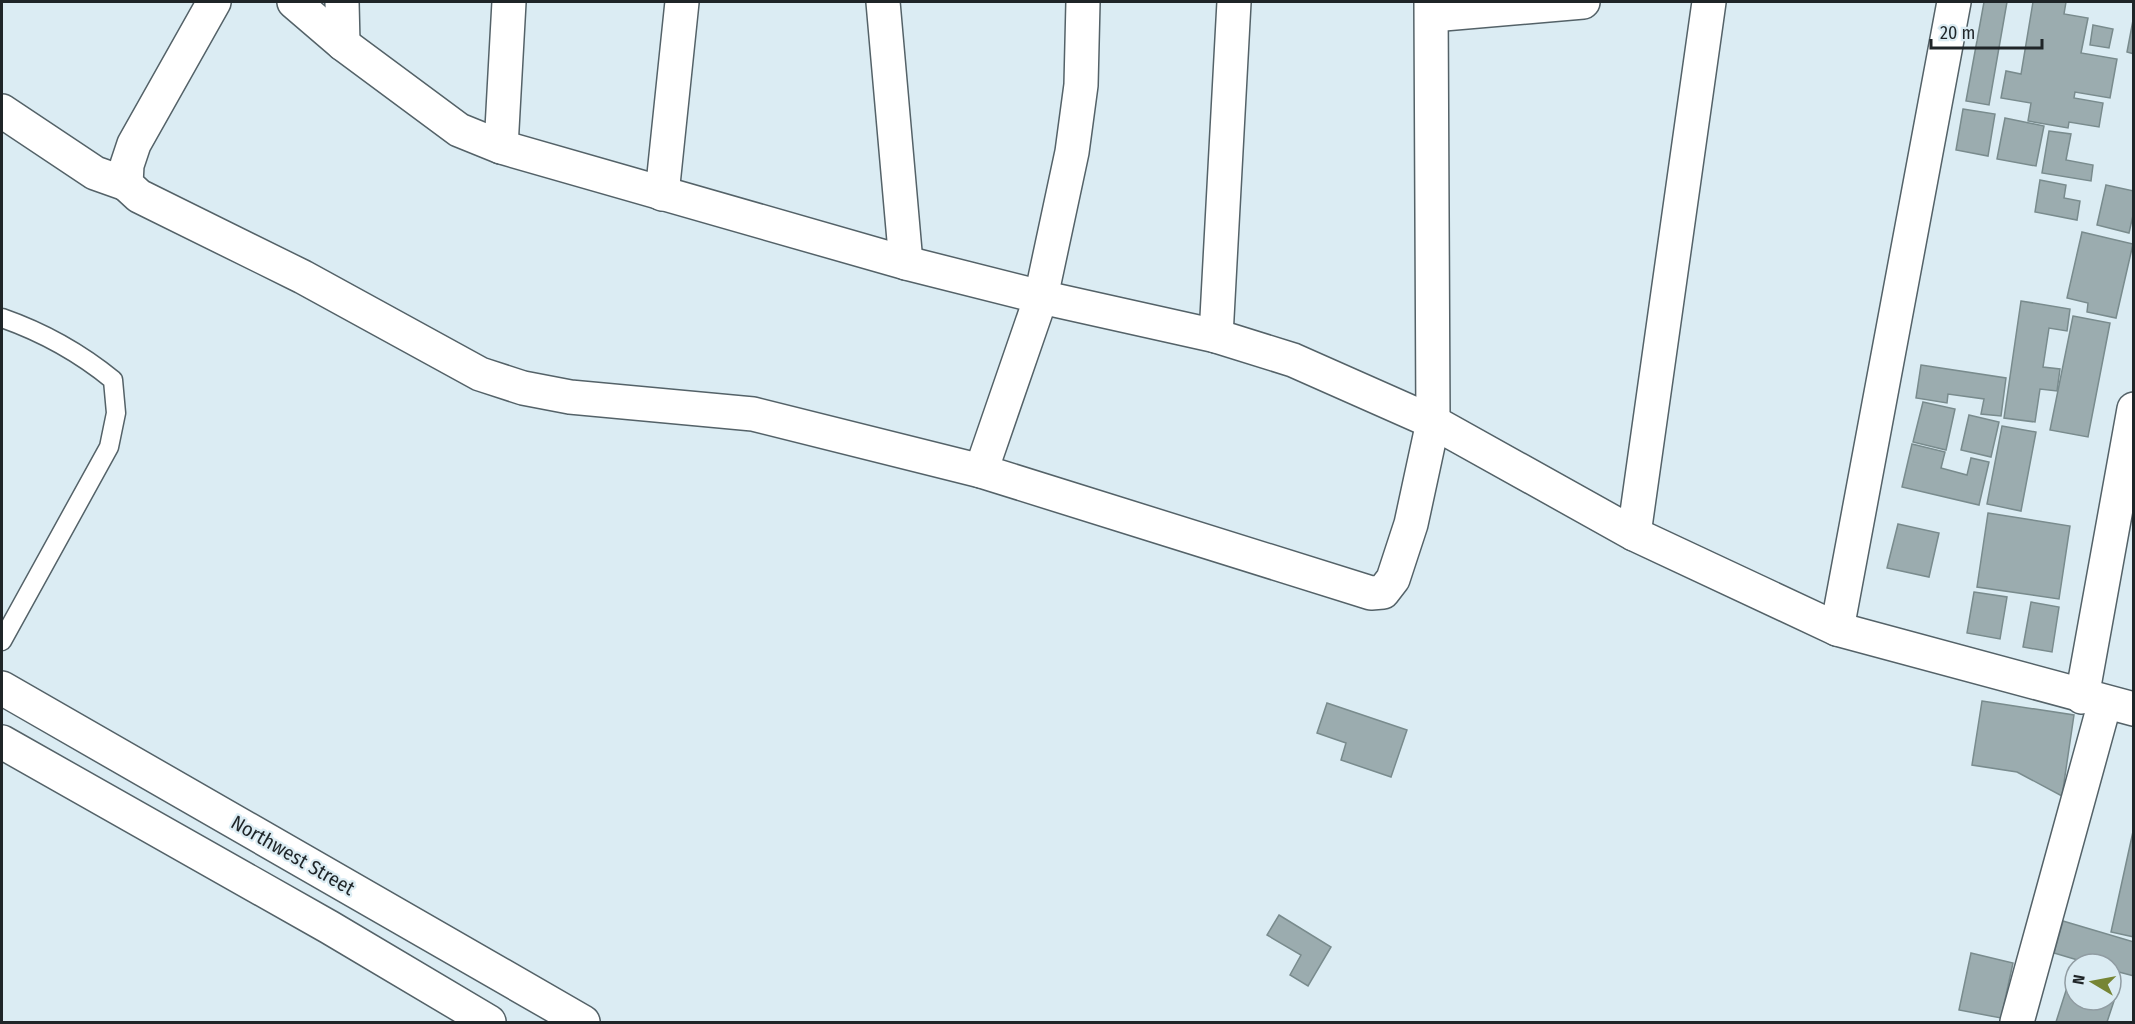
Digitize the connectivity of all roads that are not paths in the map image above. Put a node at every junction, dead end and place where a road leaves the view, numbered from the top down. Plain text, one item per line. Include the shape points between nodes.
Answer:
1 (214, 2) edge
2 (294, 2) edge
3 (342, 2) edge
4 (509, 2) edge
5 (682, 2) edge
6 (883, 2) edge
7 (1083, 2) edge
8 (1234, 2) edge
9 (1583, 2) edge
10 (1709, 2) edge
11 (1954, 2) edge
12 (1431, 8) edge
13 (343, 44) junction
14 (2, 111) edge
15 (501, 147) junction
16 (126, 184) junction
17 (662, 194) junction
18 (906, 263) junction
19 (1041, 297) junction
20 (2, 318) edge
21 (1216, 336) junction
22 (2133, 409) edge
23 (1433, 422) junction
24 (981, 471) junction
25 (1634, 534) junction
26 (1837, 629) junction
27 (2, 641) edge
28 (2, 688) edge
29 (2107, 703) edge
30 (2, 741) edge
31 (489, 1023) edge
32 (583, 1023) edge
33 (2017, 1023) edge

1 - 16 street via 134,144
2 - 13 street
3 - 13 street
4 - 15 street
5 - 17 street
6 - 18 street
7 - 19 street via 1081,85 1072,152
8 - 21 street
9 - 12 street
10 - 25 street
11 - 26 street
12 - 23 street
13 - 15 street via 459,130
14 - 16 street via 95,173
15 - 17 street
16 - 24 street via 139,196 312,282 480,374 570,397 753,414
17 - 18 street
18 - 19 street
19 - 21 street
19 - 24 street
20 - 27 lane via 86,358 113,380 116,413 109,447
21 - 23 street via 1293,360
22 - 29 street
23 - 24 street via 1411,524 1392,579 1383,592 1371,593
23 - 25 street
25 - 26 street
26 - 29 street
28 - 32 street, Northwest Street
29 - 33 street
30 - 31 street

